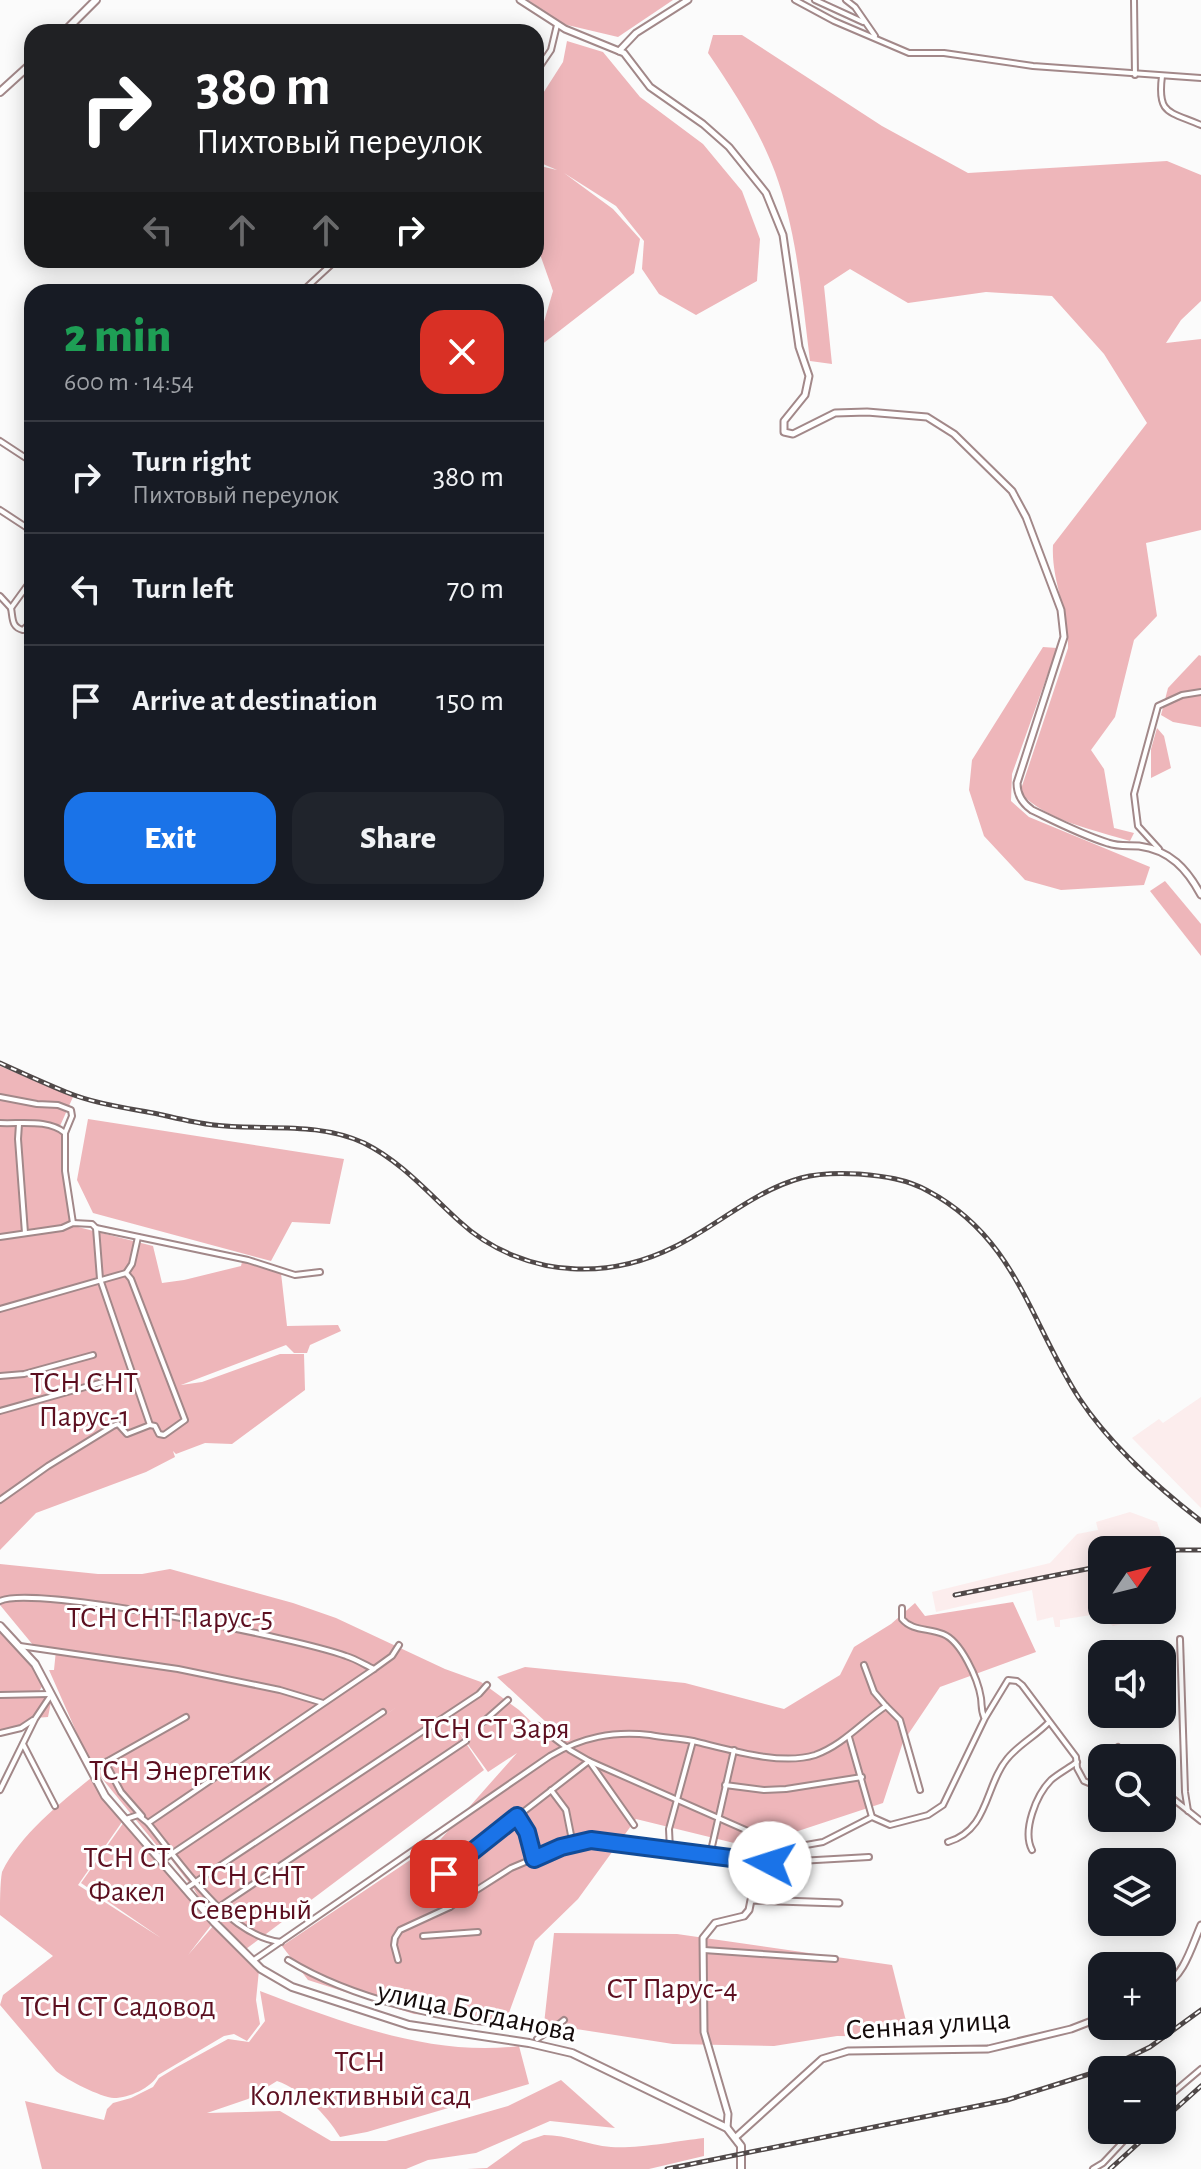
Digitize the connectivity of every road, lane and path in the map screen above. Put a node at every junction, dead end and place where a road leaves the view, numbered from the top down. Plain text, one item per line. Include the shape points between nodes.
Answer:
1 (96, 0) edge
2 (520, 0) edge
3 (688, 0) edge
4 (795, 0) edge
5 (815, 0) edge
6 (846, 0) edge
7 (1134, 0) edge
8 (863, 22) junction
9 (72, 24) edge
10 (557, 25) junction
11 (877, 38) junction
12 (629, 39) junction
13 (606, 44) junction
14 (619, 51) junction
15 (544, 60) edge
16 (635, 67) junction
17 (24, 70) edge
18 (1135, 75) junction
19 (1162, 76) dead end
20 (1201, 78) edge
21 (0, 92) edge
22 (1201, 125) edge
23 (328, 268) edge
24 (310, 284) edge
25 (0, 443) edge
26 (24, 457) edge
27 (0, 510) edge
28 (24, 526) edge
29 (24, 590) edge
30 (0, 596) edge
31 (0, 607) edge
32 (11, 608) junction
33 (24, 629) edge
34 (1201, 692) edge
35 (1138, 826) junction
36 (1129, 846) junction
37 (1164, 853) junction
38 (1201, 895) edge
39 (0, 1097) edge
40 (0, 1123) edge
41 (19, 1124) junction
42 (65, 1133) junction
43 (73, 1223) junction
44 (96, 1228) junction
45 (25, 1233) junction
46 (0, 1237) edge
47 (138, 1237) junction
48 (320, 1272) dead end
49 (126, 1273) junction
50 (100, 1279) junction
51 (0, 1309) edge
52 (93, 1355) dead end
53 (0, 1376) edge
54 (103, 1382) dead end
55 (0, 1411) edge
56 (150, 1425) junction
57 (0, 1500) edge
58 (0, 1601) edge
59 (902, 1608) dead end
60 (0, 1626) edge
61 (1180, 1639) dead end
62 (399, 1645) dead end
63 (20, 1646) junction
64 (864, 1665) dead end
65 (374, 1669) junction
66 (487, 1685) dead end
67 (53, 1693) junction
68 (0, 1695) edge
69 (508, 1700) dead end
70 (323, 1703) junction
71 (886, 1706) junction
72 (383, 1712) dead end
73 (186, 1717) dead end
74 (985, 1718) junction
75 (35, 1719) junction
76 (483, 1722) dead end
77 (1049, 1722) junction
78 (538, 1726) dead end
79 (0, 1733) edge
80 (849, 1737) junction
81 (466, 1741) dead end
82 (693, 1741) junction
83 (22, 1743) junction
84 (565, 1747) junction
85 (734, 1750) junction
86 (589, 1761) junction
87 (105, 1762) junction
88 (1077, 1762) junction
89 (90, 1771) junction
90 (862, 1777) junction
91 (1088, 1783) edge
92 (725, 1785) junction
93 (0, 1789) edge
94 (551, 1790) junction
95 (920, 1790) dead end
96 (676, 1798) junction
97 (1176, 1801) edge
98 (55, 1806) dead end
99 (1188, 1811) junction
100 (517, 1816) junction
101 (718, 1816) junction
102 (875, 1818) junction
103 (125, 1819) junction
104 (1201, 1821) edge
105 (148, 1823) junction
106 (634, 1825) dead end
107 (948, 1842) dead end
108 (573, 1845) junction
109 (670, 1850) junction
110 (1032, 1850) dead end
111 (172, 1852) junction
112 (779, 1853) junction
113 (710, 1855) junction
114 (869, 1857) dead end
115 (534, 1859) junction
116 (161, 1861) junction
117 (761, 1862) junction
118 (197, 1882) junction
119 (185, 1889) junction
120 (751, 1900) junction
121 (839, 1903) dead end
122 (218, 1906) junction
123 (450, 1907) junction
124 (207, 1915) junction
125 (1201, 1925) edge
126 (478, 1932) dead end
127 (423, 1936) dead end
128 (284, 1942) junction
129 (704, 1950) junction
130 (835, 1959) dead end
131 (288, 1960) dead end
132 (398, 1960) dead end
133 (252, 1962) junction
134 (1176, 1975) edge
135 (564, 2020) dead end
136 (1088, 2022) edge
137 (554, 2029) junction
138 (537, 2039) dead end
139 (1201, 2069) edge
140 (1176, 2090) edge
141 (727, 2128) junction
142 (736, 2137) junction
143 (1121, 2144) edge
144 (741, 2169) edge
145 (1093, 2169) edge

1 - 9 main road
2 - 10 main road
3 - 12 main road
4 - 11 street
5 - 8 street
6 - 8 street
7 - 18 street
8 - 11 street
10 - 13 main road
10 - 15 street
11 - 18 street via 909,53
12 - 13 main road
12 - 14 main road
12 - 16 main road via 627,52
13 - 14 main road
14 - 16 main road
16 - 36 main road via 650,87 729,147 776,212 799,347 809,376 805,395 784,421 784,432 793,434 844,412 927,417 954,434 1012,491 1061,610 1064,637 1017,792 1032,810 1109,844
17 - 21 main road
18 - 20 street
19 - 22 street via 1159,99 1166,110
23 - 24 street
25 - 26 street
27 - 28 street
29 - 32 street
30 - 32 street
31 - 32 street
32 - 33 street via 14,624
34 - 35 street via 1158,706 1134,794
35 - 36 street via 1139,839
35 - 37 street
36 - 37 main road
37 - 38 main road via 1178,862
39 - 42 street via 71,1110
40 - 41 street
41 - 42 street via 58,1127
41 - 45 street
42 - 43 street
43 - 44 street
43 - 45 street
44 - 47 street
44 - 50 street
45 - 46 street
47 - 48 street via 295,1275
47 - 49 street
49 - 50 street
49 - 56 street via 185,1420 164,1435
50 - 51 street
50 - 56 street
52 - 53 street
54 - 55 street
56 - 57 street via 127,1434 118,1424 113,1426
58 - 65 street via 13,1596 65,1601 186,1619 296,1642
59 - 74 street via 909,1626 940,1633 959,1646
60 - 63 main road, улица Богданова
61 - 99 street
62 - 65 street
63 - 67 main road, улица Богданова
63 - 70 street via 153,1664
64 - 71 street
65 - 70 street
66 - 118 street
67 - 68 street
67 - 75 street
67 - 89 main road, улица Богданова
69 - 76 street
70 - 105 street
71 - 80 street
71 - 95 street via 900,1720
72 - 111 street
73 - 87 street
74 - 77 street via 1008,1680 1022,1685
74 - 102 street via 943,1805 928,1815 890,1825
75 - 79 street
75 - 83 street
77 - 88 street
77 - 107 street via 999,1770 976,1823 962,1838
78 - 84 street
80 - 85 street via 812,1756 781,1758
80 - 90 street
81 - 122 street
82 - 84 street via 620,1734
82 - 85 street
82 - 96 street
83 - 93 street
83 - 98 street
84 - 86 street
84 - 128 street
85 - 92 street
86 - 94 street
86 - 96 street
86 - 106 street
87 - 89 street
87 - 105 street via 121,1792
88 - 91 street
88 - 110 street via 1049,1782 1035,1807 1028,1827
89 - 103 main road, улица Богданова
90 - 92 street via 786,1789
90 - 102 street
92 - 101 street
94 - 100 street
94 - 108 street via 566,1810
96 - 101 street
96 - 109 street
97 - 99 street
99 - 104 street
100 - 115 street
100 - 123 street via 434,1881
101 - 112 street via 775,1843
101 - 113 street
102 - 112 street via 823,1842
103 - 105 street via 138,1815
103 - 116 main road, улица Богданова
105 - 111 street
108 - 109 street via 591,1840
108 - 115 street
109 - 113 street
111 - 116 street
111 - 118 street
112 - 117 street
113 - 117 street
114 - 117 street
115 - 123 street
116 - 119 main road, улица Богданова
117 - 120 street via 753,1874
118 - 119 street
118 - 122 street
119 - 124 main road, улица Богданова
120 - 121 main road
120 - 129 main road via 744,1916 710,1928 703,1938
122 - 124 street
122 - 128 street via 245,1929
123 - 132 street via 400,1930 394,1945
124 - 133 main road, улица Богданова
125 - 134 main road
126 - 127 street
128 - 133 street
129 - 130 street
129 - 141 main road via 704,2032 728,2114
131 - 137 street via 318,1978 421,2010 468,2022
133 - 141 main road, улица Богданова via 277,1981 409,2025 572,2053
135 - 137 street
136 - 142 main road, Сенная улица via 988,2049 835,2054 822,2059
137 - 138 street
139 - 140 street
141 - 142 main road, улица Богданова
142 - 144 main road
143 - 145 street

